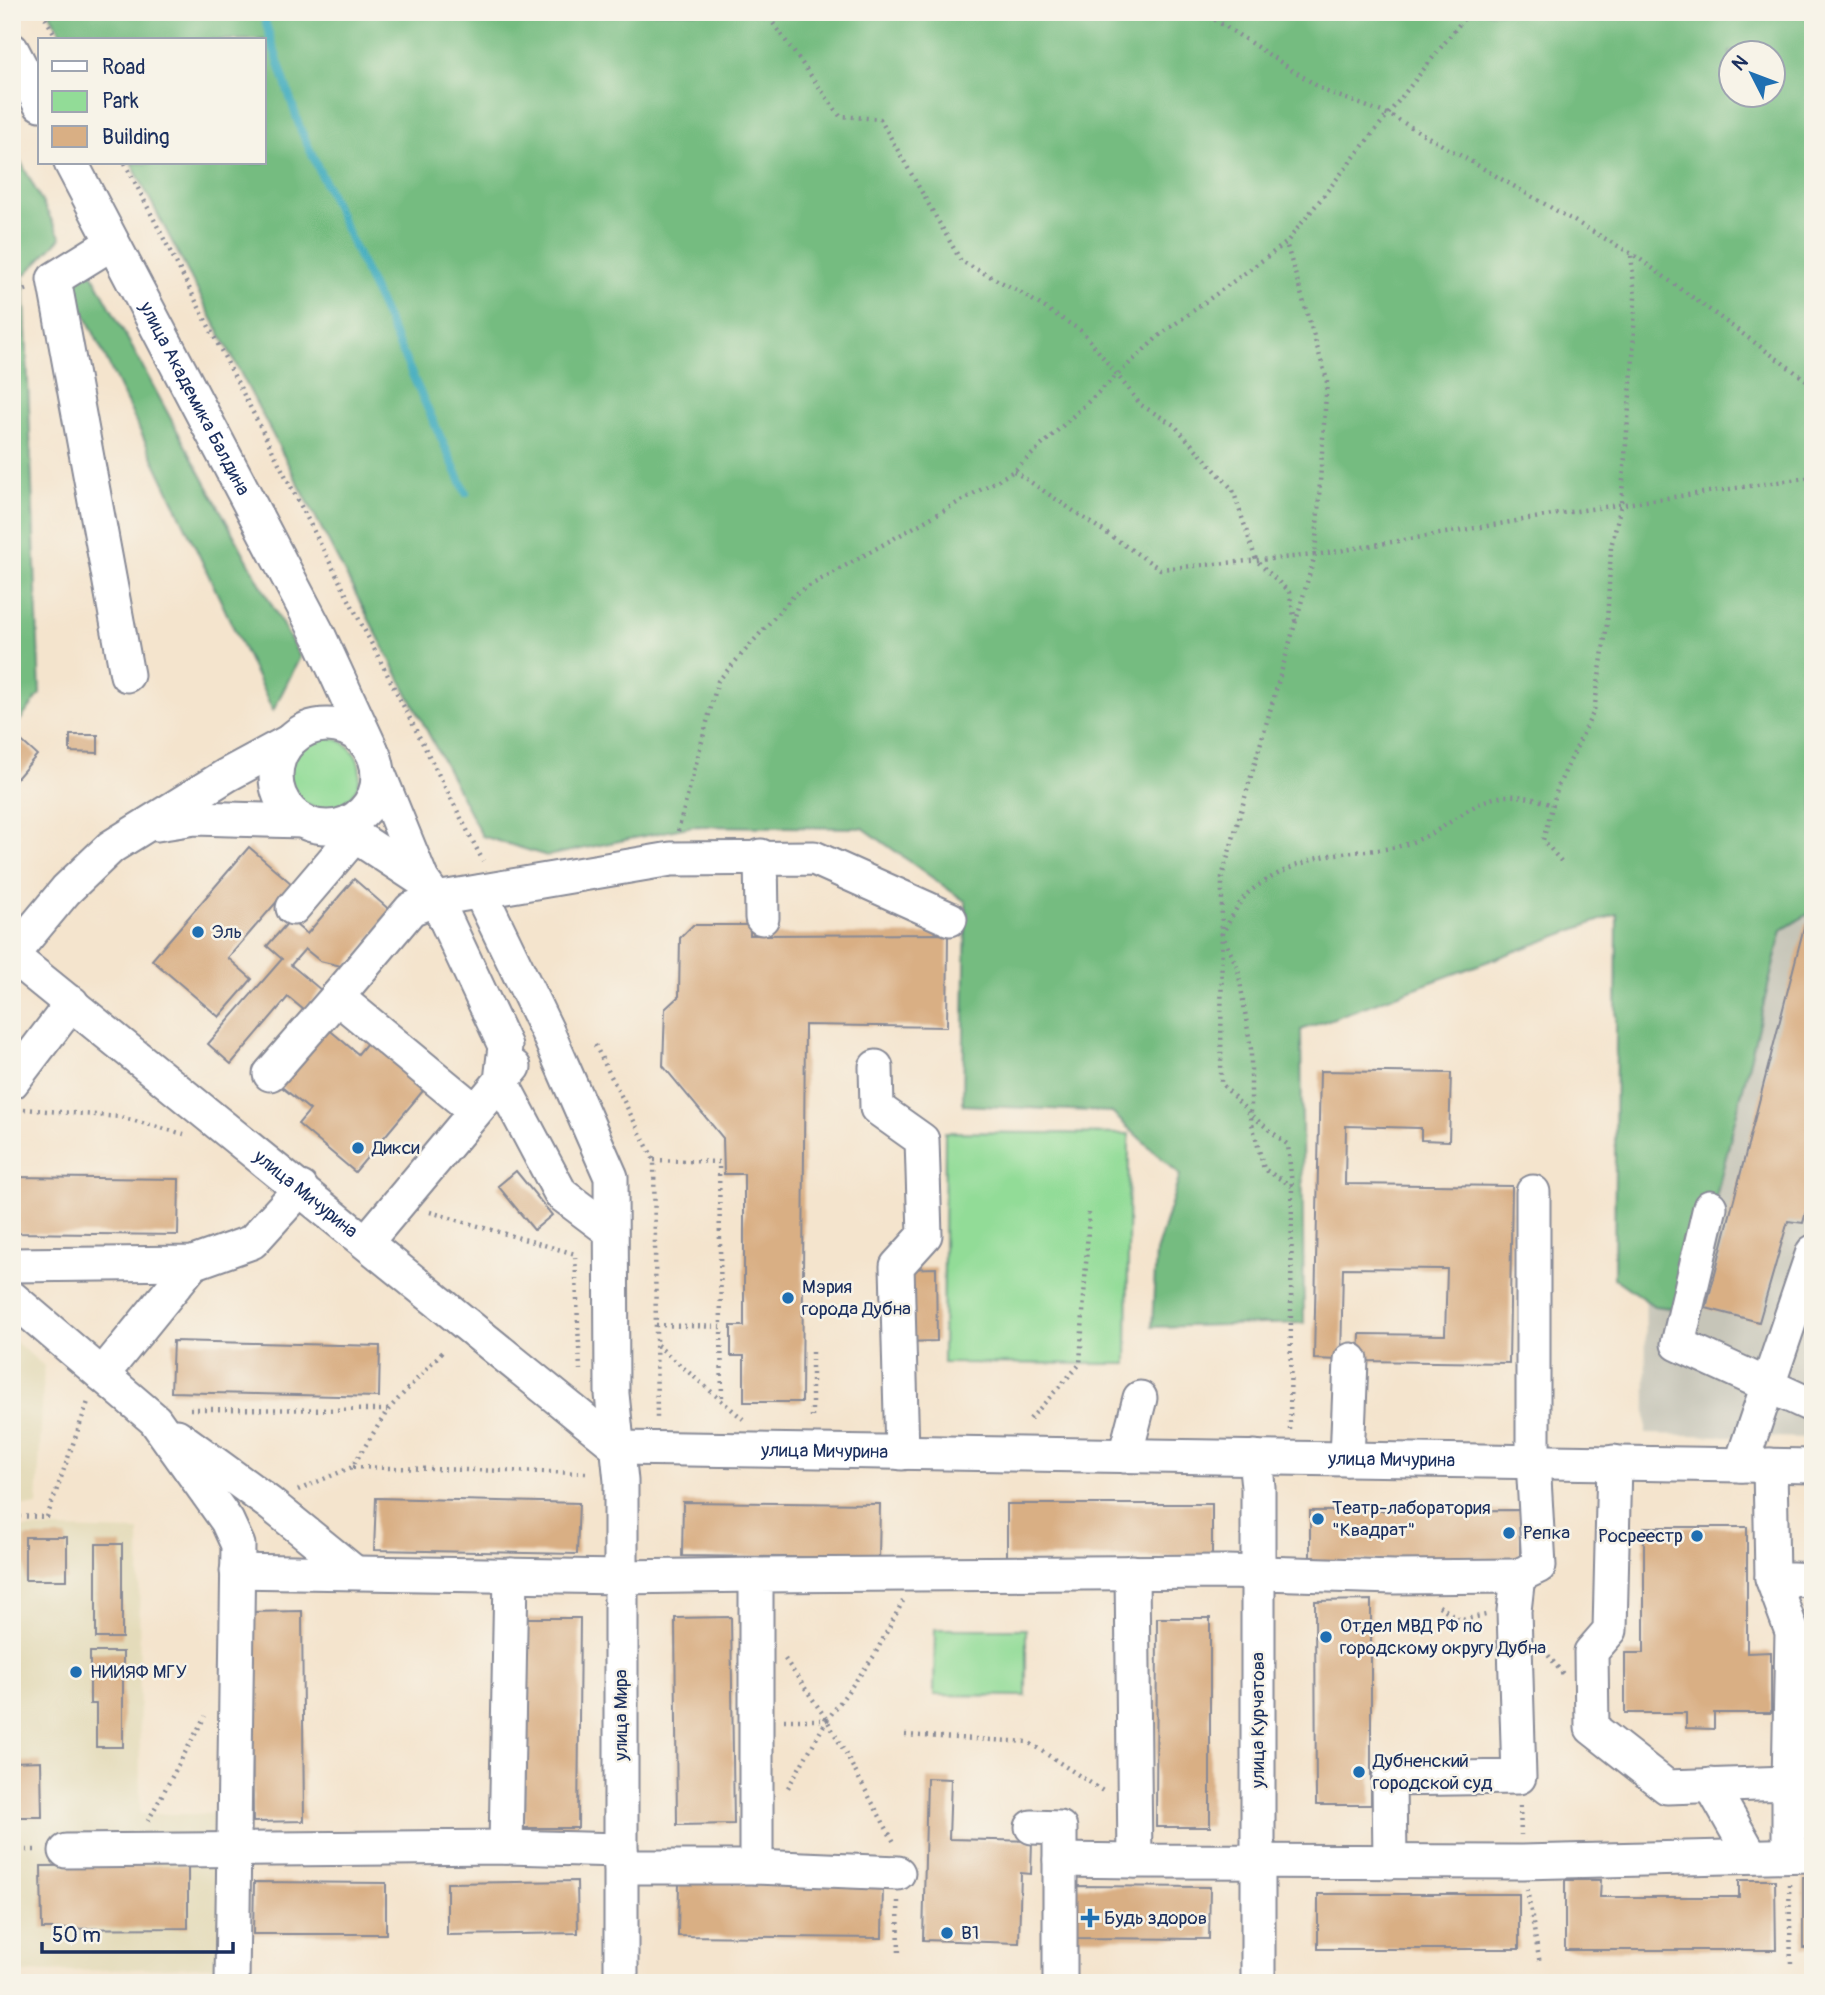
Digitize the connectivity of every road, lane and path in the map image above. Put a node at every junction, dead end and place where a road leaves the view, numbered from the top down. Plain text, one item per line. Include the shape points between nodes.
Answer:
1 (42, 12) edge
2 (765, 12) edge
3 (1203, 12) edge
4 (1469, 12) edge
5 (57, 38) edge
6 (12, 50) edge
7 (38, 100) edge
8 (1390, 115) junction
9 (72, 164) edge
10 (126, 164) edge
11 (112, 243) junction
12 (1286, 243) junction
13 (1631, 253) junction
14 (1119, 373) junction
15 (1813, 385) edge
16 (1014, 471) junction
17 (1813, 477) edge
18 (1621, 505) junction
19 (1315, 555) junction
20 (1256, 560) junction
21 (1297, 628) junction
22 (319, 636) junction
23 (128, 675) dead end
24 (298, 735) junction
25 (374, 760) junction
26 (1552, 805) junction
27 (302, 821) junction
28 (348, 830) junction
29 (131, 833) junction
30 (761, 856) junction
31 (671, 859) junction
32 (1561, 861) dead end
33 (429, 889) junction
34 (480, 892) junction
35 (293, 908) dead end
36 (762, 918) dead end
37 (950, 919) dead end
38 (1222, 934) junction
39 (12, 955) edge
40 (337, 997) junction
41 (72, 1003) junction
42 (547, 1031) junction
43 (595, 1045) dead end
44 (876, 1068) dead end
45 (270, 1074) dead end
46 (501, 1081) junction
47 (12, 1082) edge
48 (12, 1108) edge
49 (475, 1111) junction
50 (1251, 1115) junction
51 (184, 1134) dead end
52 (654, 1160) junction
53 (1292, 1186) junction
54 (301, 1188) junction
55 (1533, 1192) dead end
56 (1710, 1207) dead end
57 (419, 1209) dead end
58 (1089, 1213) dead end
59 (609, 1230) junction
60 (367, 1241) junction
61 (1813, 1252) edge
62 (193, 1263) junction
63 (12, 1265) edge
64 (12, 1298) edge
65 (656, 1325) junction
66 (721, 1327) junction
67 (656, 1345) junction
68 (443, 1351) dead end
69 (812, 1352) dead end
70 (1351, 1360) dead end
71 (102, 1375) junction
72 (1768, 1384) junction
73 (612, 1394) junction
74 (1140, 1398) dead end
75 (722, 1402) junction
76 (1813, 1406) edge
77 (388, 1409) junction
78 (743, 1419) dead end
79 (812, 1419) dead end
80 (1030, 1419) dead end
81 (155, 1420) junction
82 (620, 1448) junction
83 (902, 1453) junction
84 (1125, 1456) junction
85 (1255, 1457) junction
86 (1290, 1458) junction
87 (1347, 1459) junction
88 (1533, 1461) junction
89 (1614, 1462) junction
90 (1755, 1465) junction
91 (1813, 1466) edge
92 (352, 1467) junction
93 (586, 1473) dead end
94 (269, 1503) junction
95 (12, 1516) edge
96 (237, 1570) junction
97 (354, 1572) junction
98 (1132, 1572) junction
99 (1259, 1572) junction
100 (918, 1573) junction
101 (511, 1575) junction
102 (756, 1575) junction
103 (1518, 1576) junction
104 (621, 1577) junction
105 (1772, 1578) junction
106 (1813, 1580) edge
107 (784, 1656) dead end
108 (211, 1704) dead end
109 (755, 1720) junction
110 (827, 1720) junction
111 (905, 1735) dead end
112 (1789, 1783) junction
113 (1711, 1785) junction
114 (781, 1798) dead end
115 (1134, 1812) junction
116 (139, 1824) dead end
117 (1032, 1827) dead end
118 (506, 1847) junction
119 (233, 1848) junction
120 (12, 1850) edge
121 (66, 1850) joint
122 (1750, 1854) junction
123 (1801, 1855) edge
124 (621, 1858) junction
125 (1060, 1860) junction
126 (1135, 1861) junction
127 (1258, 1862) junction
128 (1390, 1862) junction
129 (755, 1867) junction
130 (898, 1873) junction
131 (899, 1956) dead end
132 (1791, 1964) dead end
133 (232, 1983) edge
134 (621, 1983) edge
135 (1060, 1983) edge
136 (1258, 1983) edge

1 - 5 path
2 - 14 path via 840,116 880,119 961,261 1083,332
3 - 8 path via 1325,91
4 - 8 path
6 - 7 street
8 - 12 path
8 - 13 path
9 - 11 street, улица Академика Балдина
10 - 34 path via 457,807 486,870
11 - 22 street, улица Академика Балдина
11 - 23 street via 54,279
12 - 14 path via 1160,335
12 - 19 path via 1327,380
13 - 15 path
13 - 18 path via 1635,297
14 - 16 path
14 - 20 path via 1141,405 1174,425 1233,490
16 - 20 path via 1160,569
16 - 31 path via 794,594 718,681
17 - 18 path
18 - 19 path
18 - 26 path via 1611,547 1607,624 1594,711
19 - 20 path
19 - 21 path
20 - 21 path via 1289,592
21 - 38 path via 1222,877
22 - 24 street, улица Академика Балдина via 321,690
22 - 25 street, улица Академика Балдина
24 - 25 street via 331,725 343,728 354,732
24 - 27 street via 277,762 276,785 285,806
24 - 29 street
25 - 28 street via 375,795
25 - 33 street, улица Академика Балдина
26 - 32 path via 1543,840
26 - 38 path via 1504,794 1465,810 1416,841 1378,852 1314,860 1247,894
27 - 28 street
27 - 29 street via 181,819
28 - 33 street, улица Академика Балдина
28 - 35 street
29 - 39 street via 66,890
30 - 31 street
30 - 36 street
30 - 37 street via 814,858
31 - 34 street
33 - 34 street
33 - 40 street
33 - 46 street, улица Академика Балдина via 505,1046
34 - 42 street, улица Мира
38 - 50 path via 1238,969 1251,1049
38 - 50 path via 1221,1083
39 - 41 street, улица Мичурина
40 - 45 street
40 - 49 street
41 - 47 street
41 - 54 street, улица Мичурина
42 - 46 street
42 - 59 street, улица Мира via 611,1177
43 - 52 path
44 - 83 street via 877,1108 922,1140 925,1235 897,1266
46 - 49 street
46 - 59 street via 561,1194
48 - 51 path via 120,1117
49 - 60 street
50 - 53 path via 1287,1145
50 - 53 path via 1264,1169
52 - 65 path
52 - 66 path via 719,1162
53 - 86 path
54 - 60 street, улица Мичурина
54 - 62 street via 252,1242
55 - 88 street
56 - 72 street via 1678,1344
57 - 73 path via 575,1254 580,1375
58 - 80 path via 1080,1364
59 - 73 street, улица Мира
60 - 82 street, улица Мичурина
61 - 72 street
62 - 63 street
62 - 71 street
64 - 71 street
65 - 66 path
65 - 67 path
66 - 75 path
67 - 73 path via 657,1419
67 - 75 path
68 - 77 path
69 - 79 path
70 - 87 street
71 - 81 street
71 - 95 path via 84,1409 47,1517
72 - 76 street
72 - 90 street
73 - 82 street, улица Мира
74 - 84 street
75 - 78 path
77 - 81 path via 176,1409
77 - 92 path
81 - 94 street
81 - 96 street via 227,1521 237,1545
82 - 83 street, улица Мичурина
82 - 104 street, улица Мира
83 - 84 street, улица Мичурина
84 - 85 street, улица Мичурина
85 - 86 street, улица Мичурина
85 - 99 street, улица Курчатова
86 - 87 street, улица Мичурина
87 - 88 street, улица Мичурина
88 - 89 street, улица Мичурина
88 - 103 street via 1539,1566
89 - 90 street, улица Мичурина
89 - 113 street via 1610,1630 1591,1652 1592,1728 1667,1787
90 - 91 street, улица Мичурина
90 - 105 street
92 - 93 path
92 - 94 path
94 - 97 street
96 - 97 street
96 - 119 street
97 - 101 street
98 - 99 street
98 - 100 street
98 - 115 street
99 - 103 street
99 - 127 street, улица Курчатова
100 - 102 street
100 - 110 path via 874,1656
101 - 104 street
101 - 118 street
102 - 104 street
102 - 109 street
103 - 128 street via 1514,1611 1518,1777 1389,1779
104 - 124 street, улица Мира
105 - 106 street
105 - 112 street via 1792,1632
107 - 110 path
108 - 116 path via 151,1820
109 - 110 path
109 - 129 street
110 - 114 path
110 - 130 path via 897,1848
111 - 115 path via 1028,1742
112 - 113 street
112 - 123 street
113 - 122 street
115 - 126 street
117 - 125 street via 1060,1828
118 - 119 street
118 - 124 street
119 - 121 street
119 - 133 street
120 - 121 path
122 - 123 street
122 - 128 street
123 - 132 path
124 - 129 street
124 - 134 street, улица Мира
125 - 126 street
125 - 135 street
126 - 127 street
127 - 128 street
127 - 136 street, улица Курчатова
129 - 130 street
130 - 131 path

